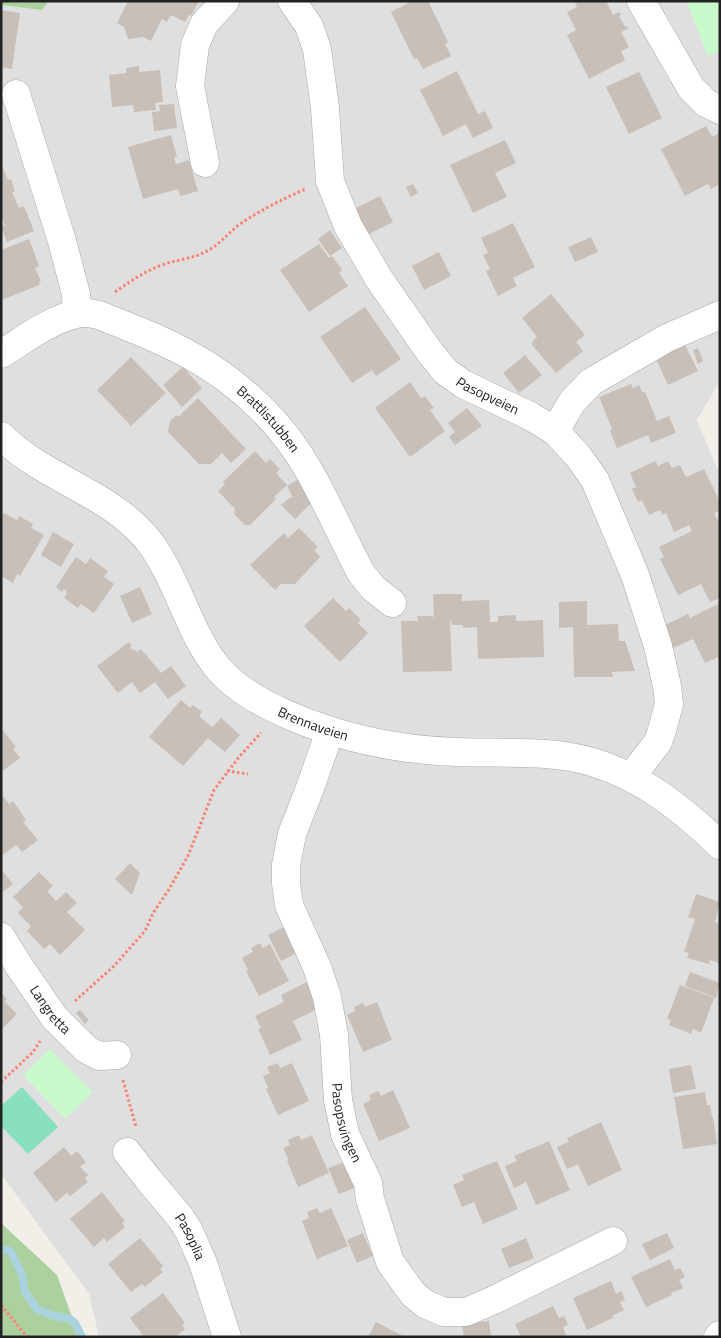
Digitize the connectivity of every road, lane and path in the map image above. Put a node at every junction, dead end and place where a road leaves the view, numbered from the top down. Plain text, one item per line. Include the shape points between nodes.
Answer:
1 (225, 1) edge
2 (292, 1) edge
3 (642, 1) edge
4 (16, 94) dead end
5 (720, 110) edge
6 (206, 163) dead end
7 (330, 181) junction
8 (82, 313) junction
9 (720, 315) edge
10 (1, 354) edge
11 (554, 431) junction
12 (1, 436) edge
13 (392, 603) dead end
14 (266, 730) dead end
15 (330, 731) junction
16 (227, 771) junction
17 (248, 774) dead end
18 (631, 777) junction
19 (720, 845) edge
20 (1, 937) edge
21 (57, 1019) junction
22 (117, 1055) joint
23 (1, 1082) edge
24 (132, 1141) joint
25 (613, 1241) dead end
26 (1, 1305) edge
27 (27, 1337) edge
28 (227, 1337) edge

1 - 6 street via 204,24 195,45 190,86
2 - 7 street, Pasopveien via 309,26 317,49
3 - 5 street via 691,88
4 - 8 street
7 - 8 path via 300,192 236,227 208,251 136,276
7 - 11 street, Pasopveien via 348,226 380,279 445,370 463,384
8 - 10 street via 44,328
8 - 13 street, Brattlistubben via 99,315 194,357 242,391 289,441 308,469 360,573
9 - 11 street via 668,338 591,382 572,402
11 - 18 street, Pasopveien via 595,480 635,575 664,669 668,704 666,718 658,742
12 - 15 street, Brennaveien via 39,465 114,509 137,529 157,554 204,647 227,678 267,705
14 - 16 path
15 - 18 street, Brennaveien via 407,749 533,752 574,758
15 - 25 street, Pasopsvingen via 292,834 286,883 289,905 328,997 344,1134 368,1183 390,1262 413,1294 425,1304 444,1312 466,1312
16 - 17 path
16 - 21 path via 214,790 188,856 153,912 145,931 114,966
18 - 19 street, Brennaveien via 666,798
20 - 21 street, Langretta
21 - 22 street, Langretta via 86,1049 99,1056
21 - 23 path via 33,1052
22 - 24 path
24 - 28 street, Pasoplia via 148,1179 189,1231
26 - 27 path

